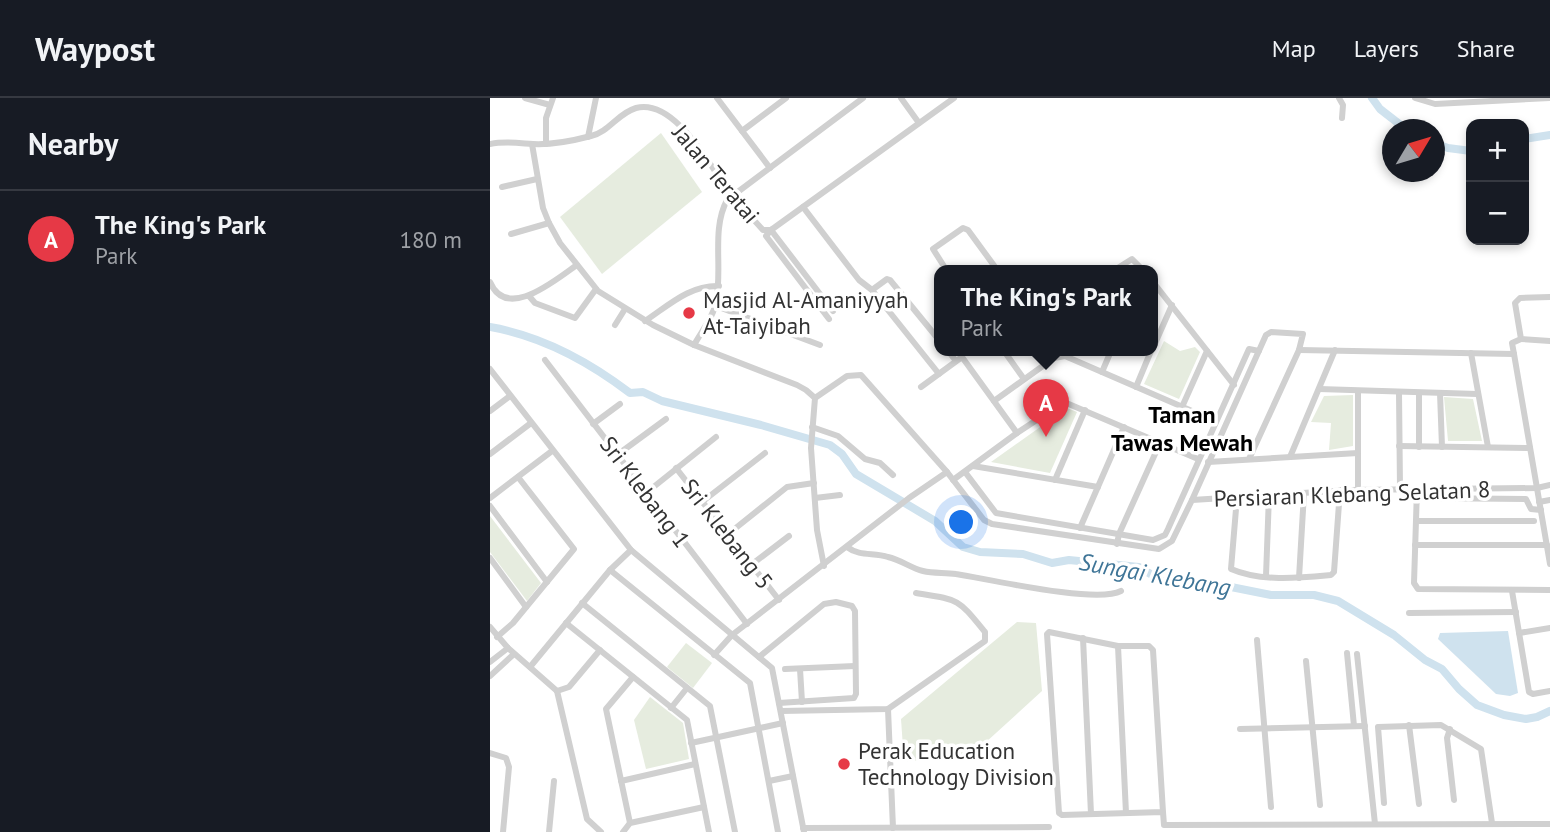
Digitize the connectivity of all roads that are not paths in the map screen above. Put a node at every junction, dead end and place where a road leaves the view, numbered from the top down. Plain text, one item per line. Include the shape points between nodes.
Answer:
1 (525, 98) edge
2 (596, 98) edge
3 (716, 98) edge
4 (786, 98) edge
5 (863, 98) edge
6 (901, 98) edge
7 (954, 98) edge
8 (1339, 98) edge
9 (1415, 98) edge
10 (1549, 98) edge
11 (1451, 101) edge
12 (552, 102) edge
13 (1342, 118) dead end
14 (919, 122) junction
15 (741, 131) junction
16 (588, 137) junction
17 (490, 144) edge
18 (532, 144) junction
19 (546, 144) junction
20 (769, 168) junction
21 (537, 179) junction
22 (502, 187) dead end
23 (732, 195) junction
24 (803, 207) junction
25 (549, 223) junction
26 (771, 230) junction
27 (511, 234) dead end
28 (577, 265) junction
29 (943, 265) edge
30 (994, 265) edge
31 (1122, 265) edge
32 (1138, 265) edge
33 (490, 282) edge
34 (719, 286) junction
35 (1158, 288) edge
36 (597, 290) junction
37 (872, 290) junction
38 (529, 296) junction
39 (1550, 298) edge
40 (1172, 305) junction
41 (716, 306) junction
42 (625, 309) junction
43 (834, 311) dead end
44 (830, 319) dead end
45 (645, 321) junction
46 (580, 325) dead end
47 (615, 325) dead end
48 (934, 334) edge
49 (1158, 336) edge
50 (1521, 340) junction
51 (1547, 340) edge
52 (694, 345) junction
53 (820, 345) dead end
54 (1299, 350) junction
55 (1335, 350) junction
56 (1207, 351) junction
57 (1259, 351) junction
58 (1471, 353) junction
59 (1514, 354) junction
60 (955, 356) edge
61 (1008, 356) edge
62 (1050, 356) edge
63 (1065, 356) edge
64 (1109, 356) edge
65 (1149, 356) edge
66 (959, 359) junction
67 (545, 360) dead end
68 (490, 369) edge
69 (1101, 372) junction
70 (939, 374) junction
71 (1024, 379) junction
72 (1233, 383) junction
73 (921, 387) dead end
74 (1136, 387) junction
75 (1319, 389) junction
76 (1240, 391) junction
77 (1358, 391) junction
78 (1399, 393) junction
79 (1419, 393) junction
80 (1440, 393) junction
81 (1477, 394) junction
82 (510, 396) junction
83 (814, 398) junction
84 (994, 401) junction
85 (620, 404) dead end
86 (1182, 407) junction
87 (1085, 410) junction
88 (490, 411) edge
89 (666, 419) dead end
90 (1215, 421) junction
91 (531, 423) junction
92 (593, 424) junction
93 (1125, 427) junction
94 (812, 430) junction
95 (1017, 433) junction
96 (716, 437) dead end
97 (1160, 443) junction
98 (1399, 446) junction
99 (1419, 447) junction
100 (1442, 447) junction
101 (1488, 447) junction
102 (1530, 448) junction
103 (552, 451) junction
104 (765, 453) dead end
105 (1357, 453) junction
106 (490, 454) edge
107 (617, 455) junction
108 (1290, 457) junction
109 (1198, 459) junction
110 (1249, 459) junction
111 (1209, 462) junction
112 (973, 466) junction
113 (676, 468) junction
114 (947, 472) junction
115 (965, 472) junction
116 (893, 475) dead end
117 (518, 477) junction
118 (953, 480) junction
119 (1055, 480) junction
120 (814, 483) junction
121 (1550, 485) edge
122 (1098, 487) junction
123 (1537, 488) junction
124 (1358, 489) junction
125 (1400, 489) junction
126 (1417, 489) junction
127 (1340, 490) junction
128 (646, 493) junction
129 (1304, 493) junction
130 (840, 495) dead end
131 (1269, 495) junction
132 (1237, 497) junction
133 (490, 498) edge
134 (815, 498) junction
135 (1417, 498) junction
136 (1192, 500) junction
137 (1550, 500) edge
138 (702, 502) junction
139 (490, 506) edge
140 (1540, 506) junction
141 (1416, 521) junction
142 (1534, 521) dead end
143 (1080, 528) junction
144 (727, 534) junction
145 (1119, 534) junction
146 (789, 536) dead end
147 (1118, 544) junction
148 (1415, 545) junction
149 (1547, 545) junction
150 (847, 547) junction
151 (631, 550) junction
152 (490, 558) edge
153 (1550, 564) edge
154 (751, 565) junction
155 (824, 566) junction
156 (610, 570) junction
157 (1266, 576) junction
158 (1299, 578) junction
159 (547, 582) junction
160 (1550, 590) edge
161 (1121, 591) dead end
162 (1512, 591) junction
163 (916, 593) dead end
164 (779, 600) junction
165 (582, 603) junction
166 (526, 607) junction
167 (1409, 612) dead end
168 (1516, 612) junction
169 (566, 623) junction
170 (747, 624) junction
171 (490, 627) edge
172 (1550, 628) edge
173 (1519, 633) junction
174 (732, 635) junction
175 (497, 637) junction
176 (1083, 638) junction
177 (1258, 640) dead end
178 (1118, 646) junction
179 (508, 649) junction
180 (600, 650) junction
181 (1347, 653) dead end
182 (514, 654) junction
183 (1357, 654) dead end
184 (714, 655) junction
185 (759, 657) junction
186 (1306, 661) dead end
187 (490, 662) edge
188 (855, 666) junction
189 (530, 667) junction
190 (785, 669) dead end
191 (800, 669) junction
192 (490, 676) edge
193 (634, 677) junction
194 (687, 688) junction
195 (557, 691) junction
196 (1550, 691) edge
197 (802, 702) junction
198 (779, 703) junction
199 (671, 708) junction
200 (888, 709) junction
201 (781, 711) junction
202 (783, 723) junction
203 (1409, 724) junction
204 (1354, 726) junction
205 (1365, 726) junction
206 (1312, 727) junction
207 (758, 729) junction
208 (1240, 729) dead end
209 (1264, 729) junction
210 (1450, 729) junction
211 (716, 738) junction
212 (691, 743) junction
213 (490, 753) edge
214 (695, 764) junction
215 (793, 776) junction
216 (554, 781) dead end
217 (621, 781) junction
218 (769, 781) junction
219 (1454, 800) dead end
220 (1384, 803) dead end
221 (1320, 804) dead end
222 (1419, 804) dead end
223 (704, 807) junction
224 (1271, 807) dead end
225 (1163, 812) junction
226 (1126, 813) junction
227 (1091, 814) junction
228 (630, 823) junction
229 (1492, 823) junction
230 (1376, 824) junction
231 (1550, 824) edge
232 (1049, 827) dead end
233 (893, 828) junction
234 (1407, 828) edge
235 (804, 831) edge
236 (503, 832) edge
237 (549, 832) edge
238 (601, 832) edge
239 (623, 832) edge
240 (709, 832) edge
241 (735, 832) edge
242 (778, 832) edge

1 - 12 street
2 - 16 street
3 - 15 street
4 - 15 street
5 - 20 street
6 - 14 street
7 - 14 street, Jalan Teratai
8 - 13 street
9 - 11 street via 1435,104
10 - 11 street
12 - 19 street via 545,121
14 - 24 street, Jalan Teratai
15 - 20 street
16 - 19 street, Jalan Teratai
16 - 23 street, Jalan Teratai via 604,132 637,108 659,111 696,143
17 - 18 street, Jalan Teratai
18 - 19 street, Jalan Teratai
18 - 21 street
20 - 23 street
21 - 22 street
21 - 25 street
23 - 26 street, Jalan Teratai via 763,230
23 - 34 street via 719,225
24 - 26 street, Jalan Teratai
24 - 37 street via 858,279
25 - 27 street
25 - 28 street
26 - 43 street
26 - 44 street via 766,236
28 - 36 street
28 - 38 street
29 - 30 street via 933,249 963,228
31 - 32 street via 1132,259
33 - 38 street via 502,296
34 - 41 street
34 - 45 street via 691,290
35 - 40 street
36 - 38 street via 575,318 533,302
36 - 42 street
36 - 46 street
37 - 48 street via 890,280
37 - 70 street
39 - 50 street via 1517,300
40 - 49 street
40 - 56 street
41 - 52 street
41 - 53 street
42 - 45 street
42 - 47 street
45 - 52 street
50 - 51 street
50 - 59 street via 1512,343
52 - 83 street via 797,385
54 - 55 street
54 - 57 street via 1303,334 1270,332
54 - 110 street
55 - 58 street
55 - 75 street
56 - 72 street
56 - 86 street
57 - 72 street via 1250,349
57 - 76 street
58 - 59 street
58 - 81 street
59 - 102 street
60 - 66 street
61 - 71 street
62 - 71 street
63 - 69 street
64 - 69 street
65 - 74 street
66 - 70 street
66 - 84 street
67 - 92 street, Sri Klebang 1
68 - 82 street
69 - 74 street
70 - 73 street
71 - 84 street
72 - 76 street
72 - 90 street
74 - 86 street
75 - 77 street
75 - 108 street
76 - 111 street
77 - 78 street
77 - 105 street
78 - 79 street
78 - 98 street
79 - 80 street
79 - 99 street
80 - 81 street
80 - 100 street
81 - 101 street
82 - 88 street
82 - 91 street
83 - 94 street
83 - 114 street, Persiaran Klebang Selatan 8 via 847,376 861,375
84 - 95 street
85 - 92 street
86 - 90 street
87 - 93 street
87 - 95 street via 1064,402
87 - 119 street
89 - 107 street
90 - 109 street
91 - 103 street
91 - 106 street
92 - 107 street, Sri Klebang 1
93 - 97 street
93 - 122 street
94 - 116 street via 838,436
94 - 120 street
95 - 112 street
96 - 113 street
97 - 109 street
97 - 145 street
98 - 99 street
98 - 125 street
99 - 100 street
100 - 101 street
101 - 102 street
102 - 123 street
103 - 117 street
103 - 151 street
104 - 138 street
105 - 108 street
105 - 124 street
107 - 128 street, Sri Klebang 1
108 - 110 street
109 - 145 street via 1165,535 1153,540
110 - 111 street
111 - 136 street
112 - 115 street
112 - 119 street
113 - 128 street
113 - 138 street, Sri Klebang 5
114 - 118 street, Persiaran Klebang Selatan 8
114 - 150 street
115 - 118 street
115 - 143 street via 996,513
117 - 133 street
117 - 159 street via 574,549
118 - 147 street, Persiaran Klebang Selatan 8 via 992,524
119 - 122 street
120 - 134 street
120 - 144 street via 787,487
121 - 123 street, Persiaran Klebang Selatan 8
122 - 143 street
123 - 126 street, Persiaran Klebang Selatan 8
123 - 140 street
124 - 125 street, Persiaran Klebang Selatan 8
124 - 127 street, Persiaran Klebang Selatan 8
125 - 126 street, Persiaran Klebang Selatan 8
126 - 135 street
127 - 129 street, Persiaran Klebang Selatan 8
127 - 158 street via 1334,572
128 - 170 street, Sri Klebang 1
129 - 131 street, Persiaran Klebang Selatan 8
129 - 158 street
130 - 134 street
131 - 132 street, Persiaran Klebang Selatan 8
131 - 157 street
132 - 136 street, Persiaran Klebang Selatan 8
132 - 157 street via 1231,569
134 - 155 street
135 - 140 street via 1526,499 1532,510
135 - 141 street
136 - 147 street, Persiaran Klebang Selatan 8 via 1172,541 1163,548
137 - 140 street
138 - 144 street, Sri Klebang 5
139 - 159 street
140 - 149 street
141 - 142 street
141 - 148 street
143 - 145 street
144 - 154 street, Sri Klebang 5
145 - 147 street
146 - 154 street
148 - 149 street
148 - 162 street via 1414,583 1418,589
149 - 153 street
150 - 155 street
150 - 161 street via 861,554 888,556 925,572 1088,594 1109,596
151 - 156 street
151 - 174 street
152 - 166 street
154 - 164 street, Sri Klebang 5
155 - 164 street
156 - 165 street
156 - 184 street
157 - 158 street
159 - 166 street
160 - 162 street
162 - 168 street
163 - 200 street via 955,599 985,632 985,641
164 - 170 street
165 - 169 street
165 - 194 street
166 - 175 street
167 - 168 street
168 - 173 street
169 - 180 street
169 - 189 street
170 - 174 street
171 - 175 street
172 - 173 street
173 - 196 street via 1530,692
174 - 184 street
174 - 185 street
175 - 179 street
176 - 178 street
176 - 227 street
176 - 227 street via 1047,634 1058,810 1062,815
177 - 209 street
178 - 225 street via 1151,647
178 - 226 street
179 - 182 street
179 - 187 street
180 - 193 street
180 - 195 street via 569,687
181 - 204 street
182 - 189 street
182 - 192 street
183 - 205 street
184 - 207 street via 750,683
185 - 188 street via 824,604 836,602 855,611
185 - 198 street via 773,670
186 - 206 street
188 - 191 street
188 - 197 street via 854,698
189 - 195 street
190 - 191 street
191 - 197 street
193 - 199 street
193 - 217 street via 606,709
194 - 199 street
194 - 211 street via 710,706
195 - 238 street via 587,819
197 - 198 street
198 - 201 street
199 - 212 street via 687,720
200 - 201 street
200 - 233 street
201 - 202 street
202 - 207 street
202 - 215 street
203 - 210 street via 1440,724
203 - 220 street via 1377,727
203 - 222 street
204 - 205 street
204 - 206 street
205 - 230 street
206 - 209 street
206 - 221 street
207 - 211 street
207 - 218 street
208 - 209 street
209 - 224 street
210 - 219 street via 1447,738
210 - 229 street via 1482,750
211 - 212 street
211 - 241 street
212 - 214 street
213 - 236 street via 506,758 509,766
214 - 217 street
214 - 223 street
215 - 218 street
215 - 235 street
216 - 237 street
217 - 228 street
218 - 242 street
223 - 228 street
223 - 240 street
225 - 226 street
225 - 230 street via 1165,826
226 - 227 street
228 - 239 street
229 - 231 street
229 - 234 street
230 - 234 street
232 - 233 street
233 - 235 street

